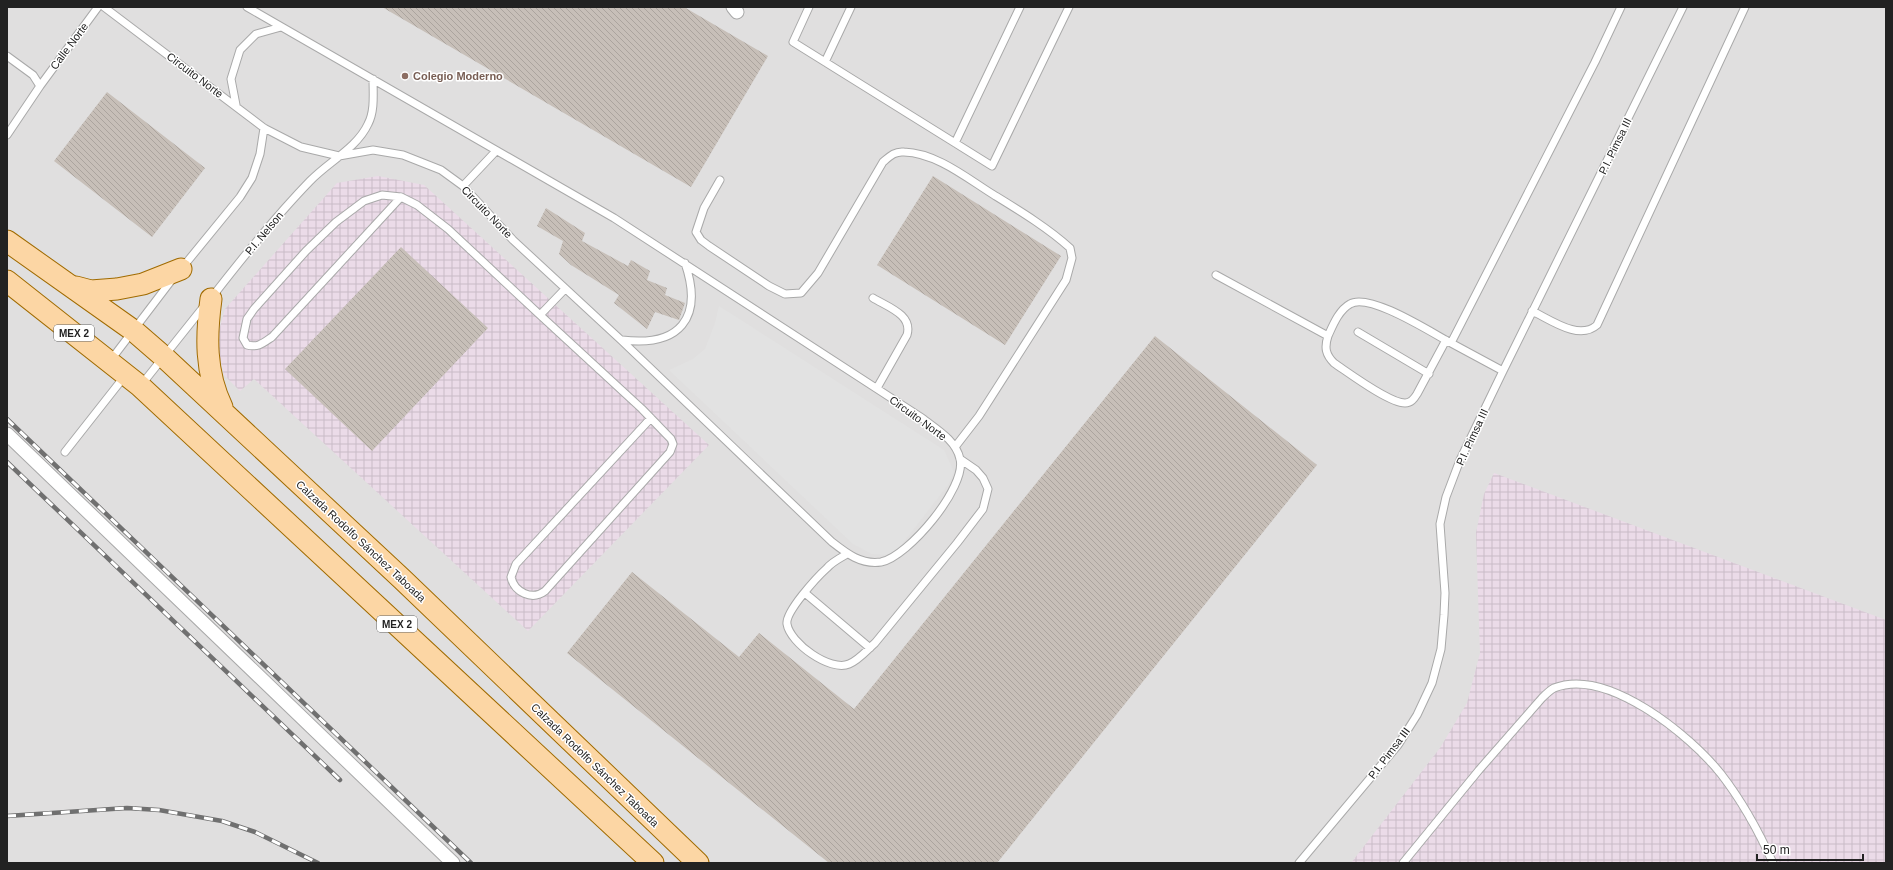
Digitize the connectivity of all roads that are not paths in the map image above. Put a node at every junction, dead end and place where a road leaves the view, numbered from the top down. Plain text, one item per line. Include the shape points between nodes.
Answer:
1 (98, 7) edge
2 (104, 7) edge
3 (247, 7) edge
4 (809, 7) edge
5 (851, 7) edge
6 (1020, 7) edge
7 (1068, 7) edge
8 (1621, 7) edge
9 (1683, 7) edge
10 (1745, 7) edge
11 (281, 27) junction
12 (7, 56) edge
13 (825, 62) junction
14 (373, 79) junction
15 (40, 86) junction
16 (236, 105) junction
17 (264, 128) junction
18 (7, 135) edge
19 (955, 143) junction
20 (496, 151) junction
21 (338, 156) junction
22 (720, 180) dead end
23 (463, 186) junction
24 (401, 197) junction
25 (7, 241) edge
26 (685, 263) junction
27 (181, 269) junction
28 (1216, 275) dead end
29 (7, 281) edge
30 (70, 284) junction
31 (565, 289) junction
32 (874, 298) dead end
33 (211, 299) junction
34 (1532, 311) junction
35 (540, 315) junction
36 (134, 331) junction
37 (1358, 332) dead end
38 (1328, 336) junction
39 (621, 340) junction
40 (1449, 341) junction
41 (164, 356) junction
42 (109, 361) junction
43 (1502, 371) junction
44 (1429, 374) junction
45 (133, 380) junction
46 (877, 388) junction
47 (225, 413) junction
48 (651, 418) junction
49 (7, 434) edge
50 (955, 447) junction
51 (65, 452) dead end
52 (960, 459) junction
53 (847, 554) junction
54 (805, 593) junction
55 (870, 648) junction
56 (453, 863) edge
57 (653, 863) edge
58 (698, 863) edge
59 (1299, 863) edge
60 (1403, 863) edge
61 (1773, 863) edge

1 - 15 lane, Calle Norte
2 - 16 lane, Circuito Norte
3 - 11 lane, Circuito Norte
4 - 13 lane via 793,42
5 - 13 lane
6 - 19 lane
7 - 19 lane via 992,166
8 - 40 lane
9 - 34 lane, P.I. Pimsa III
10 - 34 lane via 1597,325 1583,332
11 - 14 lane, Circuito Norte
11 - 16 lane via 256,34 240,50 231,79
12 - 15 lane via 33,75
13 - 19 lane
14 - 20 lane, Circuito Norte
14 - 21 lane, P.I. Nelson via 372,108 368,124 355,142
15 - 18 lane, Calle Norte
16 - 17 lane, Circuito Norte
17 - 21 lane, Circuito Norte via 301,147
17 - 27 lane via 260,154 252,178 240,197
20 - 23 lane
20 - 26 lane, Circuito Norte via 614,218
21 - 23 lane, Circuito Norte via 373,150 403,155 441,170
21 - 33 lane, P.I. Nelson via 293,198
22 - 50 lane via 698,222 696,232 701,240 736,265 785,294 801,293 808,286 884,162 893,154 903,151 932,159 955,170 1070,248 1072,258 1066,280 979,416
23 - 31 lane, Circuito Norte via 513,240
24 - 24 lane via 382,195 364,201 336,222 306,251 247,319 243,338 247,345 261,345 272,337
24 - 35 lane via 448,229
25 - 30 main road, Calzada Rodolfo Sánchez Taboada / MEX 2
26 - 39 lane via 692,294 691,306 680,328 660,340
26 - 46 lane, Circuito Norte
27 - 30 main road via 143,284 117,289 90,292
27 - 36 lane
28 - 38 lane
29 - 42 main road, MEX 2
30 - 36 main road, Calzada Rodolfo Sánchez Taboada / MEX 2
31 - 35 lane
31 - 39 lane, Circuito Norte
32 - 46 lane via 900,314 909,329
33 - 41 lane, P.I. Nelson
33 - 47 main road via 207,326 209,367 216,394
34 - 43 lane, P.I. Pimsa III
35 - 48 lane
36 - 41 main road, Calzada Rodolfo Sánchez Taboada / MEX 2
36 - 42 lane
37 - 44 lane
38 - 40 lane via 1344,309 1359,300 1389,309
38 - 44 lane via 1326,350 1334,363 1399,402 1413,400
39 - 53 lane, Circuito Norte via 826,537
40 - 43 lane
40 - 44 lane
41 - 45 lane, P.I. Nelson
41 - 47 main road, Calzada Rodolfo Sánchez Taboada / MEX 2
42 - 45 main road, MEX 2
43 - 59 lane, P.I. Pimsa III via 1460,460 1446,497 1440,524 1444,615 1441,649 1432,684 1398,745
45 - 51 lane, P.I. Nelson
45 - 57 main road, MEX 2
46 - 50 lane, Circuito Norte via 922,418
47 - 58 main road, Calzada Rodolfo Sánchez Taboada / MEX 2
48 - 48 lane via 516,564 511,577 520,590 530,596 545,590 670,452 673,444 671,439
49 - 56 street
50 - 52 lane, Circuito Norte
52 - 53 lane, Circuito Norte via 961,473 948,500 922,532 893,558 870,562
52 - 55 lane via 983,478 988,489 983,509
53 - 54 lane via 826,568
54 - 55 lane
54 - 55 lane via 789,615 787,623 791,634 801,645 824,662 840,666 849,665
60 - 61 lane via 1479,770 1552,688 1569,684 1591,684 1624,696 1659,717 1690,742 1720,774 1751,819

